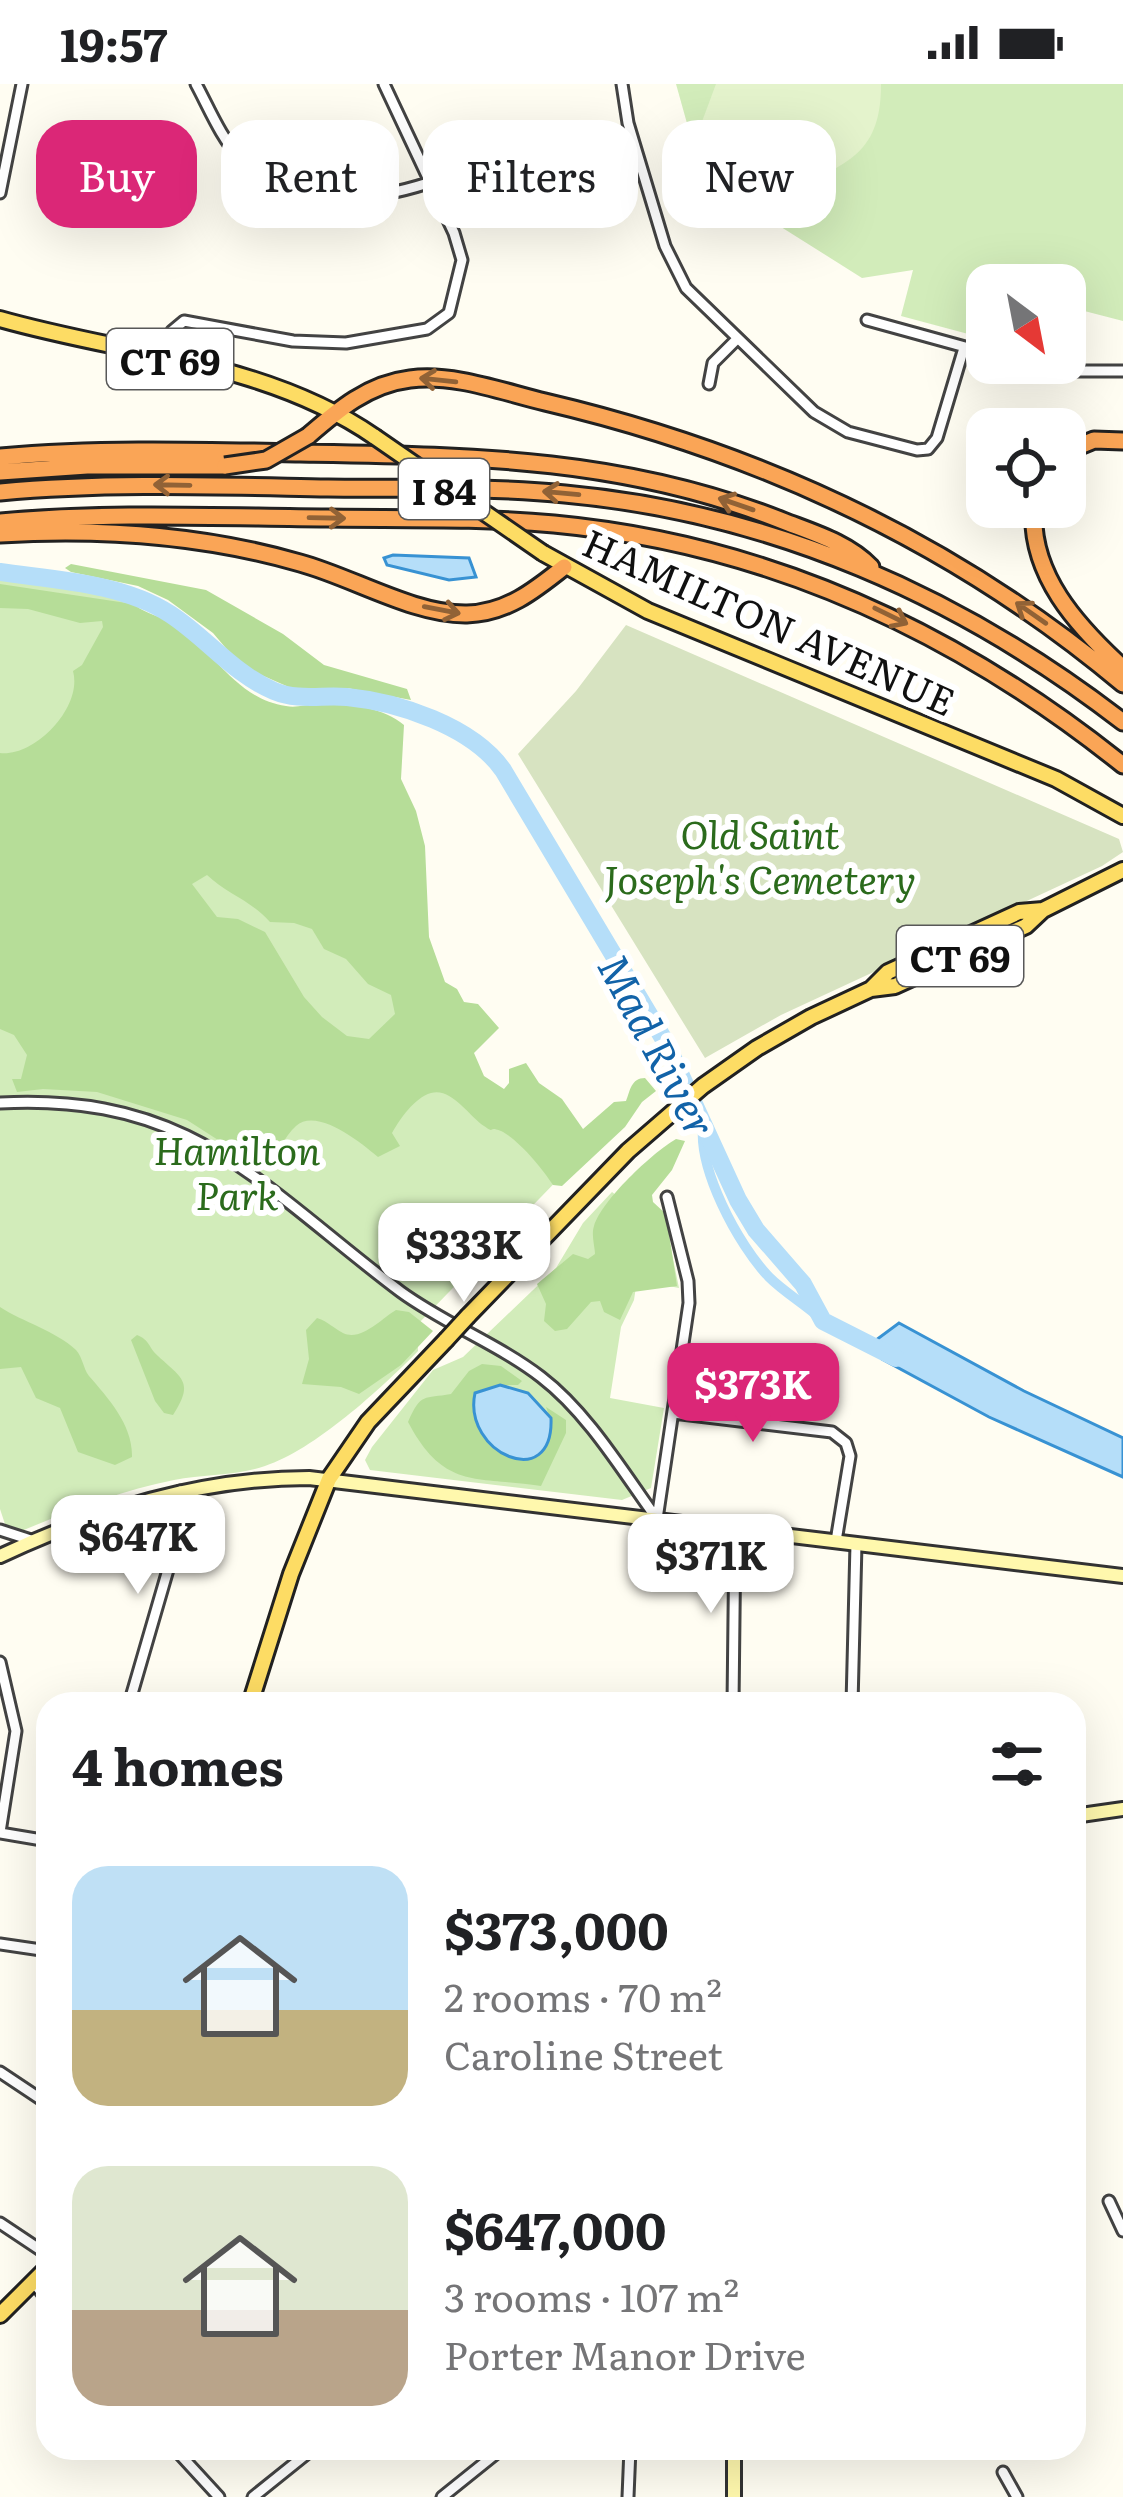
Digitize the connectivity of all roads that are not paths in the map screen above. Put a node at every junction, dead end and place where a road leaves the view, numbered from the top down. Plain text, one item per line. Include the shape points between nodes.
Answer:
1 (22, 84) edge
2 (196, 84) edge
3 (384, 84) edge
4 (622, 84) edge
5 (423, 172) edge
6 (423, 184) edge
7 (0, 193) edge
8 (451, 228) edge
9 (0, 320) edge
10 (867, 320) dead end
11 (736, 340) junction
12 (964, 348) joint
13 (160, 357) junction
14 (1086, 370) edge
15 (1123, 371) edge
16 (709, 385) dead end
17 (336, 412) junction
18 (1123, 441) edge
19 (1086, 443) edge
20 (0, 457) edge
21 (0, 472) edge
22 (0, 492) edge
23 (0, 523) edge
24 (1035, 528) edge
25 (0, 534) edge
26 (564, 567) junction
27 (877, 574) junction
28 (1123, 668) edge
29 (1123, 685) edge
30 (1123, 722) edge
31 (1123, 764) edge
32 (1123, 816) edge
33 (1120, 873) edge
34 (0, 1103) edge
35 (667, 1197) dead end
36 (673, 1413) junction
37 (329, 1479) junction
38 (180, 1491) junction
39 (656, 1519) junction
40 (0, 1529) edge
41 (735, 1529) junction
42 (34, 1540) junction
43 (836, 1541) junction
44 (856, 1544) junction
45 (0, 1556) edge
46 (1123, 1576) edge
47 (0, 1662) edge
48 (132, 1692) edge
49 (254, 1692) edge
50 (733, 1692) edge
51 (852, 1692) edge
52 (1123, 1808) edge
53 (1086, 1814) edge
54 (0, 1833) edge
55 (36, 1838) edge
56 (0, 1943) edge
57 (36, 1949) edge
58 (0, 2072) edge
59 (36, 2096) edge
60 (1109, 2201) dead end
61 (0, 2223) edge
62 (1123, 2230) edge
63 (36, 2247) edge
64 (36, 2281) edge
65 (34, 2283) junction
66 (36, 2286) edge
67 (0, 2315) edge
68 (185, 2460) edge
69 (299, 2460) edge
70 (488, 2460) edge
71 (629, 2460) edge
72 (734, 2460) edge
73 (1003, 2472) dead end
74 (628, 2496) edge
75 (219, 2497) edge
76 (253, 2497) edge
77 (442, 2497) edge
78 (734, 2497) edge
79 (1017, 2497) edge

1 - 7 street
2 - 6 street via 240,158 285,186 361,200
3 - 5 street
4 - 11 street via 671,261
8 - 13 street via 462,260 449,313 427,329 346,343 184,321
9 - 13 main road, HAMILTON AVENUE / CT 69
10 - 12 street
11 - 12 street via 829,422 916,450 937,438
11 - 16 street via 713,363
13 - 17 main road, HAMILTON AVENUE / CT 69 via 265,382
14 - 15 street
17 - 21 highway, bridge via 266,460
17 - 26 main road, HAMILTON AVENUE / CT 69, bridge
29 -> 17 highway via 937,552 718,452 592,413 437,379 382,386
18 - 19 highway
27 -> 20 highway via 849,549 738,504 569,465 462,455
27 -> 22 highway, I 84 via 735,523 569,494 139,485
23 -> 31 highway, I 84 via 124,515 506,521 694,546 810,581 912,626 1022,690
24 - 28 highway via 1052,586
25 -> 26 highway via 200,541 298,562 459,614 513,604
26 - 32 main road, HAMILTON AVENUE / CT 69 via 690,630 1076,788
27 - 30 highway, I 84 via 995,634
33 - 37 main road, CT 69, bridge via 884,975 703,1086 468,1316 368,1422
34 - 39 street via 132,1114 236,1162 407,1297 545,1381
35 - 36 street via 689,1295
36 - 39 street
36 - 43 street via 832,1432 847,1443
37 - 38 main road
37 - 39 main road
37 - 49 main road, CT 69
38 - 42 main road
38 - 48 street via 181,1525
39 - 41 main road
40 - 42 street
41 - 43 main road
41 - 50 street
42 - 45 main road
43 - 44 main road
44 - 46 main road
44 - 51 street
47 - 54 street via 16,1731
52 - 53 main road
54 - 55 street
56 - 57 street
58 - 59 street
60 - 62 street
61 - 63 street
64 - 65 main road
65 - 66 street
65 - 67 main road
68 - 75 street
69 - 76 street
70 - 77 street
71 - 74 street
72 - 78 main road
73 - 79 street

